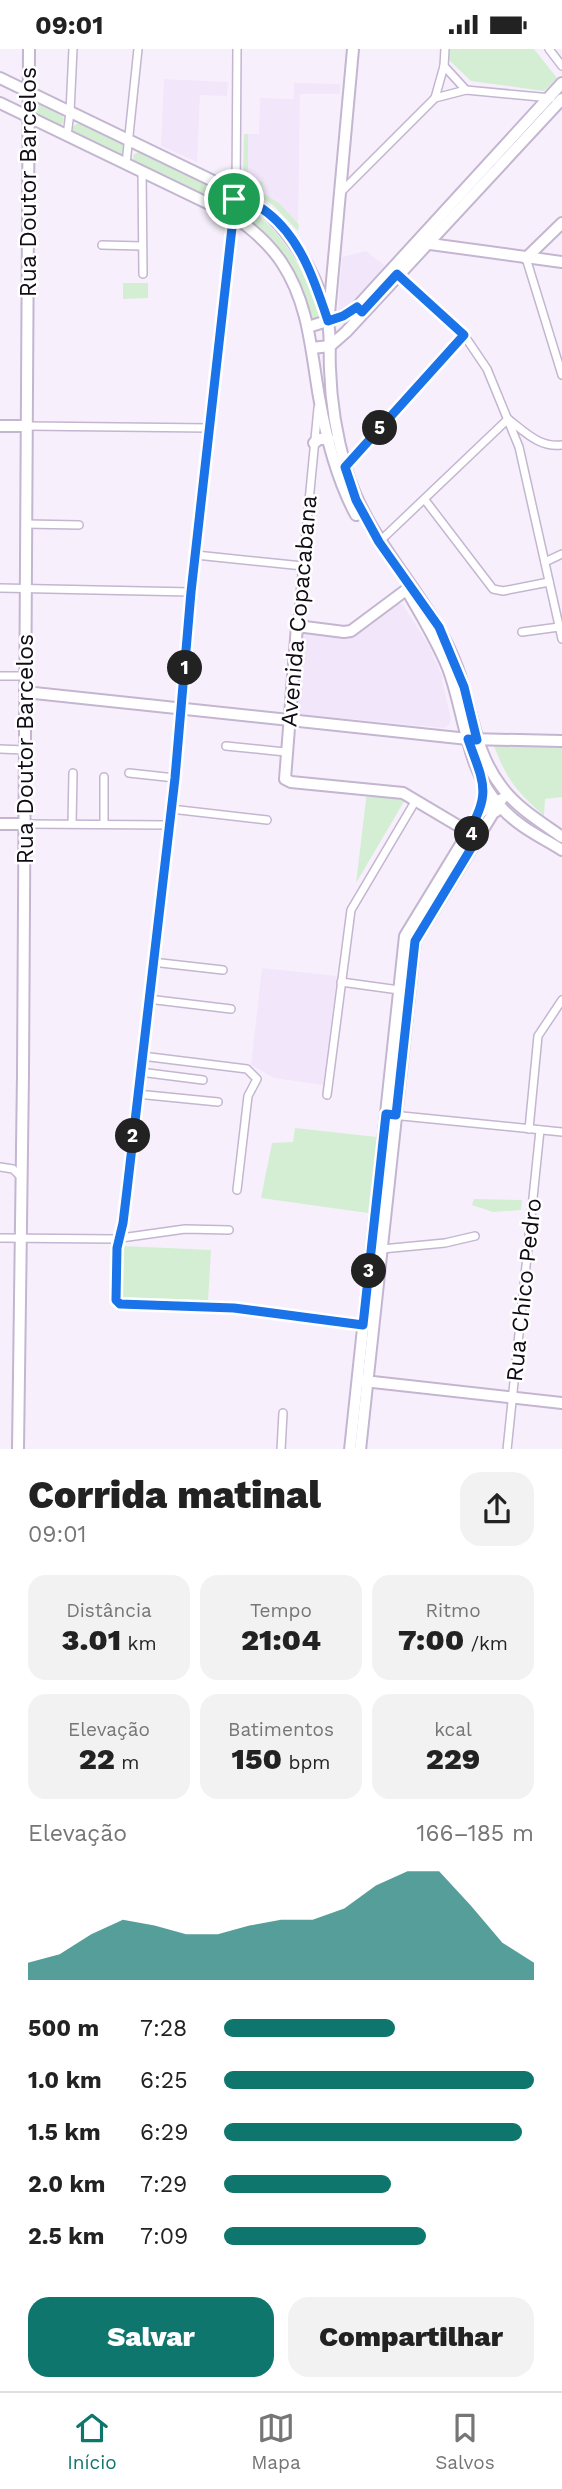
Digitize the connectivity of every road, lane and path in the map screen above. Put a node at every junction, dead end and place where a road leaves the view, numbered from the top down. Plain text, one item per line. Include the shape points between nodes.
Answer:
1 (29, 49) edge
2 (73, 49) edge
3 (138, 49) edge
4 (237, 49) edge
5 (353, 49) edge
6 (446, 49) edge
7 (550, 49) edge
8 (444, 66) junction
9 (562, 66) edge
10 (0, 78) edge
11 (562, 83) edge
12 (466, 90) junction
13 (29, 92) junction
14 (547, 97) junction
15 (435, 98) junction
16 (562, 99) edge
17 (0, 103) edge
18 (70, 112) junction
19 (28, 117) junction
20 (67, 136) junction
21 (130, 140) junction
22 (126, 164) junction
23 (491, 166) junction
24 (142, 171) junction
25 (236, 192) junction
26 (340, 194) junction
27 (232, 215) junction
28 (562, 223) edge
29 (422, 242) junction
30 (102, 245) dead end
31 (142, 246) junction
32 (526, 258) junction
33 (562, 262) edge
34 (332, 272) junction
35 (395, 272) junction
36 (143, 274) dead end
37 (314, 280) junction
38 (360, 309) junction
39 (328, 321) junction
40 (308, 327) junction
41 (464, 335) junction
42 (330, 346) junction
43 (312, 348) junction
44 (562, 375) edge
45 (319, 397) junction
46 (334, 405) junction
47 (508, 419) junction
48 (324, 421) junction
49 (0, 426) edge
50 (27, 426) junction
51 (209, 428) junction
52 (329, 439) junction
53 (314, 443) junction
54 (562, 446) edge
55 (345, 467) junction
56 (425, 500) junction
57 (26, 524) junction
58 (79, 525) dead end
59 (379, 542) junction
60 (562, 554) edge
61 (196, 555) junction
62 (545, 562) junction
63 (303, 566) junction
64 (549, 582) junction
65 (0, 588) edge
66 (26, 588) junction
67 (406, 590) junction
68 (191, 592) junction
69 (419, 598) junction
70 (297, 627) junction
71 (522, 632) dead end
72 (561, 632) edge
73 (0, 676) edge
74 (25, 676) junction
75 (25, 692) junction
76 (459, 706) junction
77 (181, 707) junction
78 (288, 719) junction
79 (441, 736) junction
80 (478, 740) junction
81 (562, 741) edge
82 (226, 746) dead end
83 (0, 749) edge
84 (24, 750) junction
85 (285, 752) junction
86 (74, 773) dead end
87 (129, 773) dead end
88 (104, 777) dead end
89 (175, 778) junction
90 (482, 778) junction
91 (416, 800) junction
92 (516, 803) junction
93 (498, 805) junction
94 (171, 809) junction
95 (480, 813) junction
96 (267, 820) dead end
97 (0, 824) edge
98 (24, 824) junction
99 (72, 824) junction
100 (104, 824) junction
101 (169, 825) junction
102 (473, 835) junction
103 (562, 837) edge
104 (562, 850) edge
105 (152, 962) junction
106 (223, 969) dead end
107 (341, 982) junction
108 (399, 990) junction
109 (148, 999) junction
110 (562, 1000) edge
111 (231, 1009) dead end
112 (142, 1056) junction
113 (140, 1072) junction
114 (203, 1080) dead end
115 (137, 1094) junction
116 (327, 1095) dead end
117 (218, 1101) dead end
118 (391, 1115) junction
119 (529, 1129) junction
120 (540, 1130) junction
121 (562, 1132) edge
122 (0, 1167) edge
123 (22, 1178) junction
124 (237, 1190) dead end
125 (229, 1230) dead end
126 (475, 1236) dead end
127 (0, 1238) edge
128 (20, 1238) junction
129 (120, 1238) junction
130 (382, 1249) junction
131 (363, 1325) junction
132 (362, 1381) junction
133 (512, 1398) junction
134 (562, 1403) edge
135 (283, 1413) dead end
136 (18, 1449) edge
137 (281, 1449) edge
138 (350, 1449) edge
139 (360, 1449) edge
140 (508, 1449) edge

1 - 13 street, Rua Doutor Barcelos
2 - 18 street
3 - 21 street
4 - 25 street
5 - 26 street
6 - 8 street
7 - 9 street
8 - 12 street
8 - 15 street
10 - 13 street
11 - 14 street
12 - 14 street
12 - 15 street
13 - 18 street
13 - 19 street, Rua Doutor Barcelos
14 - 16 street
14 - 23 street
15 - 26 street
16 - 23 street
17 - 19 street
18 - 20 street
18 - 21 street
19 - 20 street
19 - 50 street, Rua Doutor Barcelos
20 - 22 street
21 - 22 street
21 - 25 street
22 - 24 street
23 - 29 street
24 - 27 street
24 - 31 street
25 - 27 street
25 - 37 street via 269,214 296,244
26 - 34 street
27 - 40 street via 256,232 282,263 303,305
27 - 51 street
28 - 32 street
29 - 32 street
29 - 35 street
30 - 31 street
31 - 36 street
32 - 33 street
32 - 44 street
34 - 37 street via 327,280
34 - 39 street
35 - 38 street
35 - 41 street
37 - 39 street
38 - 39 street
38 - 42 street
39 - 40 street
39 - 42 street
40 - 43 street
41 - 47 street via 487,369
41 - 55 street
42 - 43 street
42 - 46 street
43 - 45 street
45 - 48 street
45 - 53 street, Avenida Copacabana
46 - 48 street, Avenida Copacabana
46 - 55 street
47 - 54 street via 539,442
47 - 56 street
47 - 62 street via 519,447
48 - 52 street
48 - 53 street, Avenida Copacabana
49 - 50 street
50 - 51 street
50 - 57 street, Rua Doutor Barcelos
51 - 61 street
52 - 53 street
52 - 67 street via 348,500
53 - 63 street, Avenida Copacabana
55 - 59 street via 356,500
56 - 59 street
56 - 64 street via 493,589
57 - 58 street
57 - 66 street, Rua Doutor Barcelos
59 - 69 street
60 - 62 street
61 - 63 street
61 - 68 street
62 - 64 street
63 - 70 street, Avenida Copacabana
64 - 72 street
65 - 66 street
66 - 68 street
66 - 74 street, Rua Doutor Barcelos
67 - 69 street
67 - 70 street via 351,631
67 - 76 street via 438,645
68 - 77 street
69 - 80 street via 456,665
70 - 78 street, Avenida Copacabana
71 - 72 street
73 - 74 street
74 - 75 street, Rua Doutor Barcelos
75 - 77 street
75 - 84 street, Rua Doutor Barcelos
76 - 79 street via 455,727
76 - 80 street
77 - 78 street
77 - 89 street
78 - 79 street
78 - 85 street, Avenida Copacabana
79 - 80 street
80 - 81 street
80 - 90 street
80 - 92 street via 484,760
82 - 85 street
83 - 84 street
84 - 98 street, Rua Doutor Barcelos
85 - 91 street, Avenida Copacabana via 285,779 291,782 404,793
86 - 99 street
87 - 89 street
88 - 100 street
89 - 94 street
90 - 93 street
90 - 95 street
91 - 102 street
91 - 107 street via 351,910
92 - 93 street via 505,799
92 - 103 street
93 - 95 street
93 - 102 street
93 - 104 street
94 - 96 street
94 - 101 street
95 - 102 street
97 - 98 street
98 - 99 street
98 - 123 street, Rua Doutor Barcelos
99 - 100 street
100 - 101 street
101 - 105 street
102 - 108 street via 405,936
102 - 118 street via 415,941
105 - 106 street
105 - 109 street
107 - 108 street
107 - 116 street
108 - 118 street
109 - 111 street
109 - 112 street
110 - 119 street via 538,1036
112 - 113 street
112 - 124 street via 247,1069 257,1079 248,1096
113 - 114 street
113 - 115 street
115 - 117 street
115 - 129 street
118 - 119 street
118 - 130 street
118 - 131 street
119 - 120 street
120 - 121 street
120 - 133 street, Rua Chico Pedro
122 - 123 street via 13,1169
123 - 128 street, Rua Doutor Barcelos
125 - 129 street via 185,1229
126 - 130 street
127 - 128 street
128 - 129 street
128 - 136 street, Rua Doutor Barcelos
129 - 131 street via 118,1303 234,1308
130 - 132 street
131 - 132 street
132 - 133 street
132 - 138 street
132 - 139 street
133 - 134 street
133 - 140 street, Rua Chico Pedro
135 - 137 street

